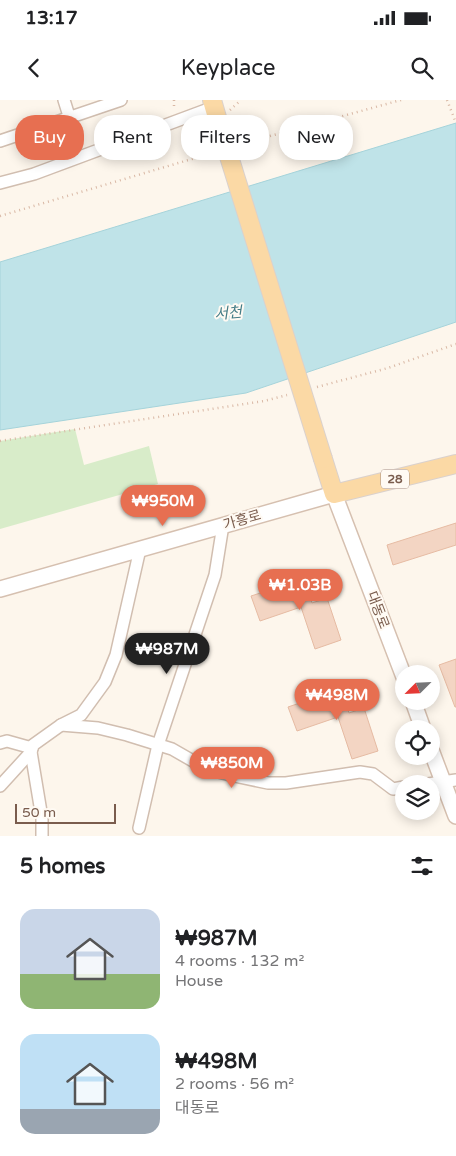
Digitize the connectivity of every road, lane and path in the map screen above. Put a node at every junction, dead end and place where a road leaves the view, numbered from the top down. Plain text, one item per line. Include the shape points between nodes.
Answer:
1 (64, 100) edge
2 (121, 100) edge
3 (401, 100) edge
4 (447, 100) edge
5 (215, 109) edge
6 (69, 115) edge
7 (72, 115) edge
8 (456, 123) edge
9 (15, 136) edge
10 (269, 136) edge
11 (0, 141) edge
12 (188, 160) edge
13 (0, 183) edge
14 (0, 216) edge
15 (456, 344) edge
16 (312, 388) dead end
17 (293, 393) dead end
18 (0, 441) edge
19 (456, 464) edge
20 (334, 494) junction
21 (223, 525) junction
22 (140, 549) junction
23 (0, 589) edge
24 (399, 665) edge
25 (61, 725) junction
26 (0, 743) edge
27 (158, 744) junction
28 (32, 750) junction
29 (436, 765) edge
30 (442, 782) edge
31 (0, 786) edge
32 (395, 789) edge
33 (456, 816) edge
34 (139, 828) dead end
35 (42, 836) edge

1 - 6 street
2 - 7 street
3 - 10 path
4 - 8 path
5 - 13 street via 34,174
5 - 20 main road, 대동로, bridge
9 - 11 street
12 - 14 path
15 - 16 path via 388,368
17 - 18 path via 264,401
19 - 20 main road, 가흥로 / 28
20 - 21 main road, 가흥로
20 - 24 main road, 대동로
21 - 22 main road, 가흥로
21 - 27 street via 215,575
22 - 23 main road, 가흥로
22 - 25 street via 116,655 105,682 81,715
25 - 27 street via 98,728
25 - 28 street
26 - 28 street via 7,741
27 - 32 street via 207,769 268,783 360,772 373,774
27 - 34 street via 140,812
28 - 31 street
28 - 35 street
29 - 30 main road
30 - 33 main road

